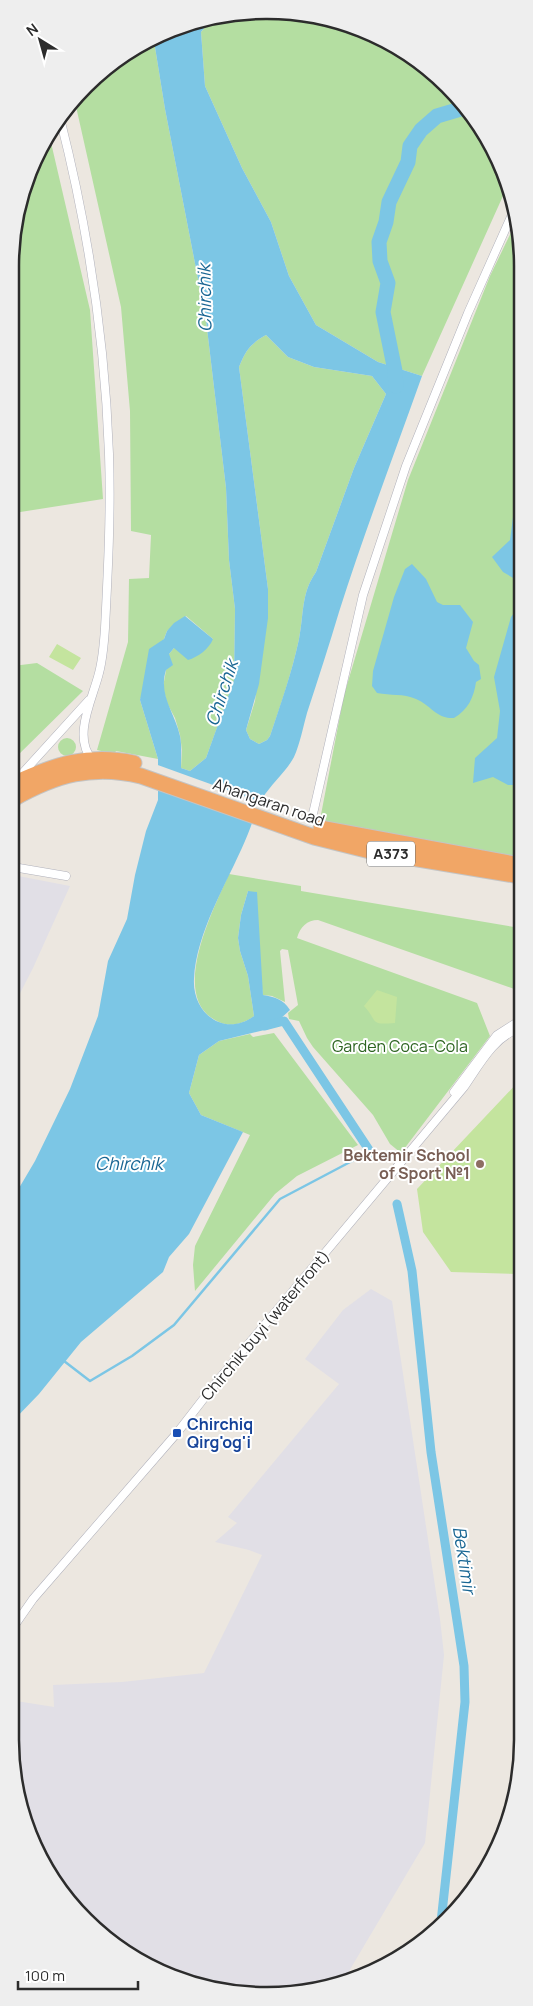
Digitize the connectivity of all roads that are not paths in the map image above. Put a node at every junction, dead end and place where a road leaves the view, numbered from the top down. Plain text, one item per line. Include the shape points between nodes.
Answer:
1 (62, 127) edge
2 (509, 220) edge
3 (90, 699) junction
4 (92, 759) junction
5 (143, 771) junction
6 (19, 778) edge
7 (19, 782) edge
8 (19, 797) edge
9 (266, 816) junction
10 (312, 818) dead end
11 (514, 864) edge
12 (19, 868) edge
13 (514, 875) edge
14 (66, 876) dead end
15 (514, 1024) edge
16 (514, 1032) edge
17 (443, 1110) junction
18 (19, 1619) edge

1 - 3 street via 91,263 108,423 105,636 102,663
2 - 10 street via 406,466 363,595
3 - 4 street via 83,738 86,752
3 - 6 street
4 - 5 highway, Ahangaran road / A373 via 114,760
4 - 7 highway, Ahangaran road / A373 via 58,766
5 - 8 highway, Ahangaran road / A373 via 84,772 39,786
5 - 9 highway, Ahangaran road / A373
9 - 11 highway, Ahangaran road / A373 via 344,834
9 - 13 highway, Ahangaran road / A373 via 314,837 361,849
12 - 14 street
15 - 17 street, Chirchik buyi (waterfront) via 496,1035
16 - 17 street, Chirchik buyi (waterfront) via 494,1047
17 - 18 street, Chirchik buyi (waterfront)

